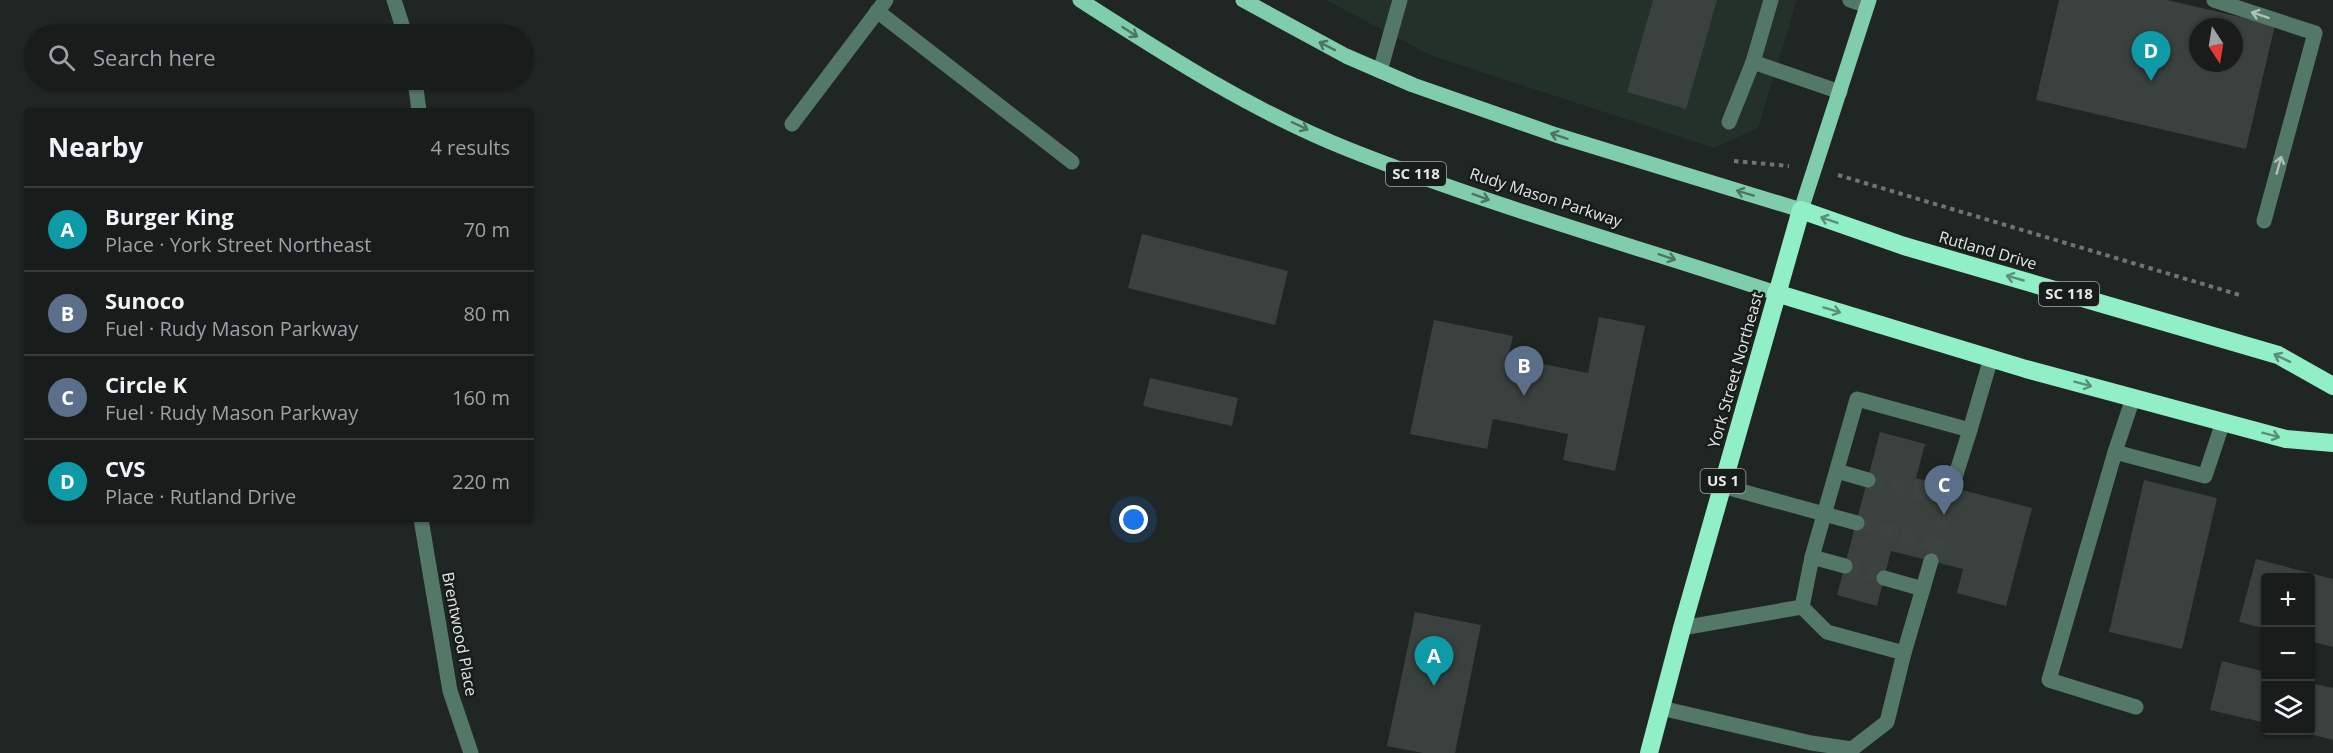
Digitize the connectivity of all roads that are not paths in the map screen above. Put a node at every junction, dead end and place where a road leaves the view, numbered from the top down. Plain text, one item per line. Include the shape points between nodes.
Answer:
1 (394, 0) edge
2 (1080, 0) edge
3 (1243, 0) edge
4 (1400, 0) edge
5 (1771, 0) edge
6 (1850, 0) edge
7 (2214, 0) edge
8 (1868, 3) edge
9 (881, 6) edge
10 (402, 24) edge
11 (1753, 62) junction
12 (1380, 71) junction
13 (416, 90) edge
14 (1840, 92) junction
15 (419, 108) edge
16 (1729, 122) dead end
17 (792, 124) dead end
18 (1072, 162) dead end
19 (1801, 210) junction
20 (2264, 222) dead end
21 (1776, 293) junction
22 (1991, 358) junction
23 (2333, 386) edge
24 (2133, 398) junction
25 (2223, 422) junction
26 (1971, 430) junction
27 (2333, 443) edge
28 (2115, 452) junction
29 (1837, 471) junction
30 (1868, 480) tunnel mouth
31 (1722, 486) junction
32 (1952, 488) tunnel mouth
33 (1824, 513) junction
34 (422, 522) edge
35 (1857, 523) tunnel mouth
36 (1812, 557) junction
37 (1931, 561) tunnel mouth
38 (1845, 566) tunnel mouth
39 (1884, 578) tunnel mouth
40 (1923, 589) junction
41 (1802, 607) junction
42 (1682, 628) junction
43 (1904, 653) junction
44 (2136, 707) dead end
45 (1661, 708) junction
46 (471, 753) edge
47 (1649, 753) edge

1 - 10 street
2 -> 21 main road, Rudy Mason Parkway / SC 118 via 1251,104 1350,150
12 -> 3 main road, SC 118
4 - 12 street
5 - 11 street
6 - 8 street
20 -> 7 street via 2315,33
8 - 14 main road, York Street Northeast / US 1
9 - 17 street
9 - 18 street
11 - 14 street
11 - 16 street
19 -> 12 main road, SC 118 via 1556,135
13 - 15 street
14 - 19 main road, York Street Northeast / US 1
19 - 21 highway, York Street Northeast / US 1
23 -> 19 highway, Rutland Drive / SC 118 via 2278,355 1904,246
21 -> 22 highway, Rudy Mason Parkway / SC 118
21 - 31 highway, York Street Northeast / US 1
22 -> 24 highway, Rudy Mason Parkway / SC 118
22 - 26 street
24 - 25 highway, SC 118
24 - 28 street
25 -> 27 highway, SC 118 via 2286,439
25 - 28 street via 2205,476
26 - 29 street via 1857,399
26 - 32 street
28 - 44 street via 2049,680
29 - 30 street
29 - 33 street
31 - 33 street
31 - 42 highway, York Street Northeast / US 1
33 - 35 street
33 - 36 street
34 - 46 street, Brentwood Place via 450,691
36 - 38 street
36 - 41 street
37 - 40 street
39 - 40 street
40 - 43 street
41 - 42 street
41 - 43 street via 1827,632
42 - 45 highway, York Street Northeast / US 1
43 - 45 street via 1887,722 1852,749
45 - 47 highway, York Street Northeast / US 1

